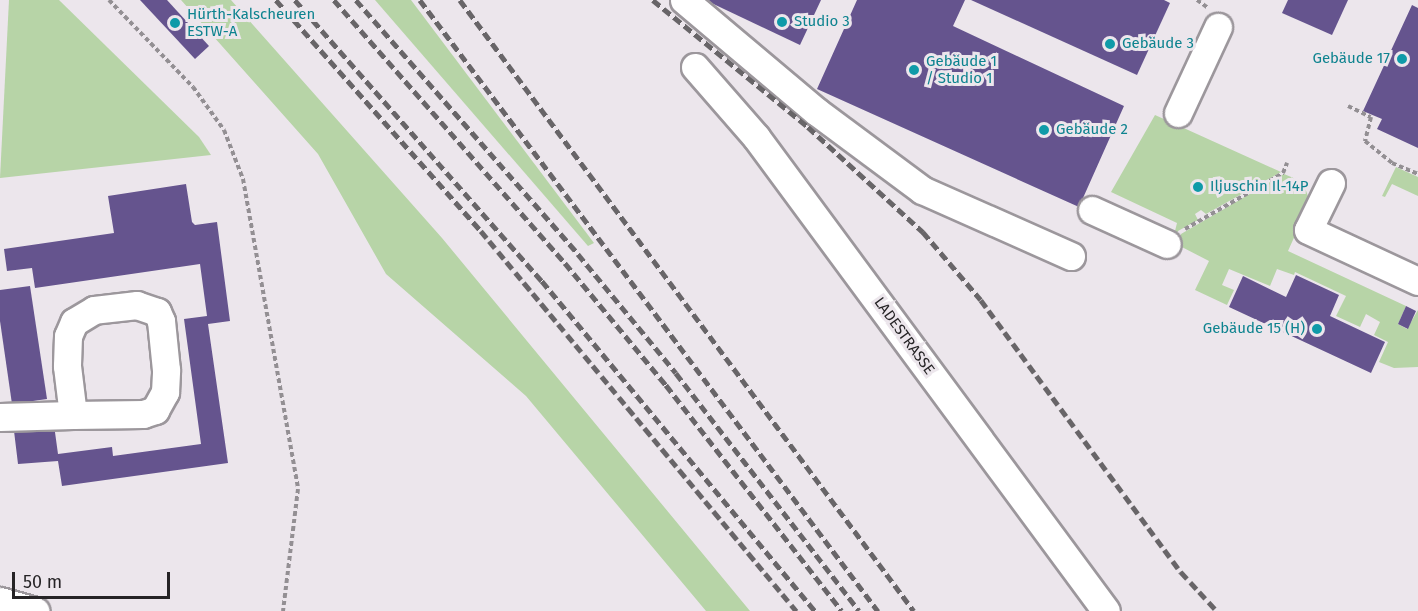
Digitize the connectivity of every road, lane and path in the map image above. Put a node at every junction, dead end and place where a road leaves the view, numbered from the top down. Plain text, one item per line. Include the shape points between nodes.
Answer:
1 (109, 0) edge
2 (684, 0) edge
3 (1218, 27) dead end
4 (695, 67) dead end
5 (1348, 106) dead end
6 (1178, 113) dead end
7 (1287, 163) dead end
8 (1418, 174) edge
9 (1331, 183) dead end
10 (1092, 210) dead end
11 (1173, 238) joint
12 (1071, 256) dead end
13 (1418, 281) edge
14 (73, 415) junction
15 (0, 417) edge
16 (0, 602) edge
17 (36, 611) edge
18 (283, 611) edge
19 (1106, 611) edge

1 - 18 path via 193,87 224,130 243,179 298,489
2 - 12 lane via 817,112 922,190
3 - 6 lane
4 - 19 lane, LADESTRASSE via 763,147
5 - 8 path via 1371,117 1365,141 1392,163
7 - 11 path via 1282,173
9 - 13 lane via 1308,230
10 - 11 lane
14 - 14 lane via 142,414 160,403 166,370 157,312 137,305 94,310 74,322 68,336 67,366
14 - 15 lane
16 - 17 lane

